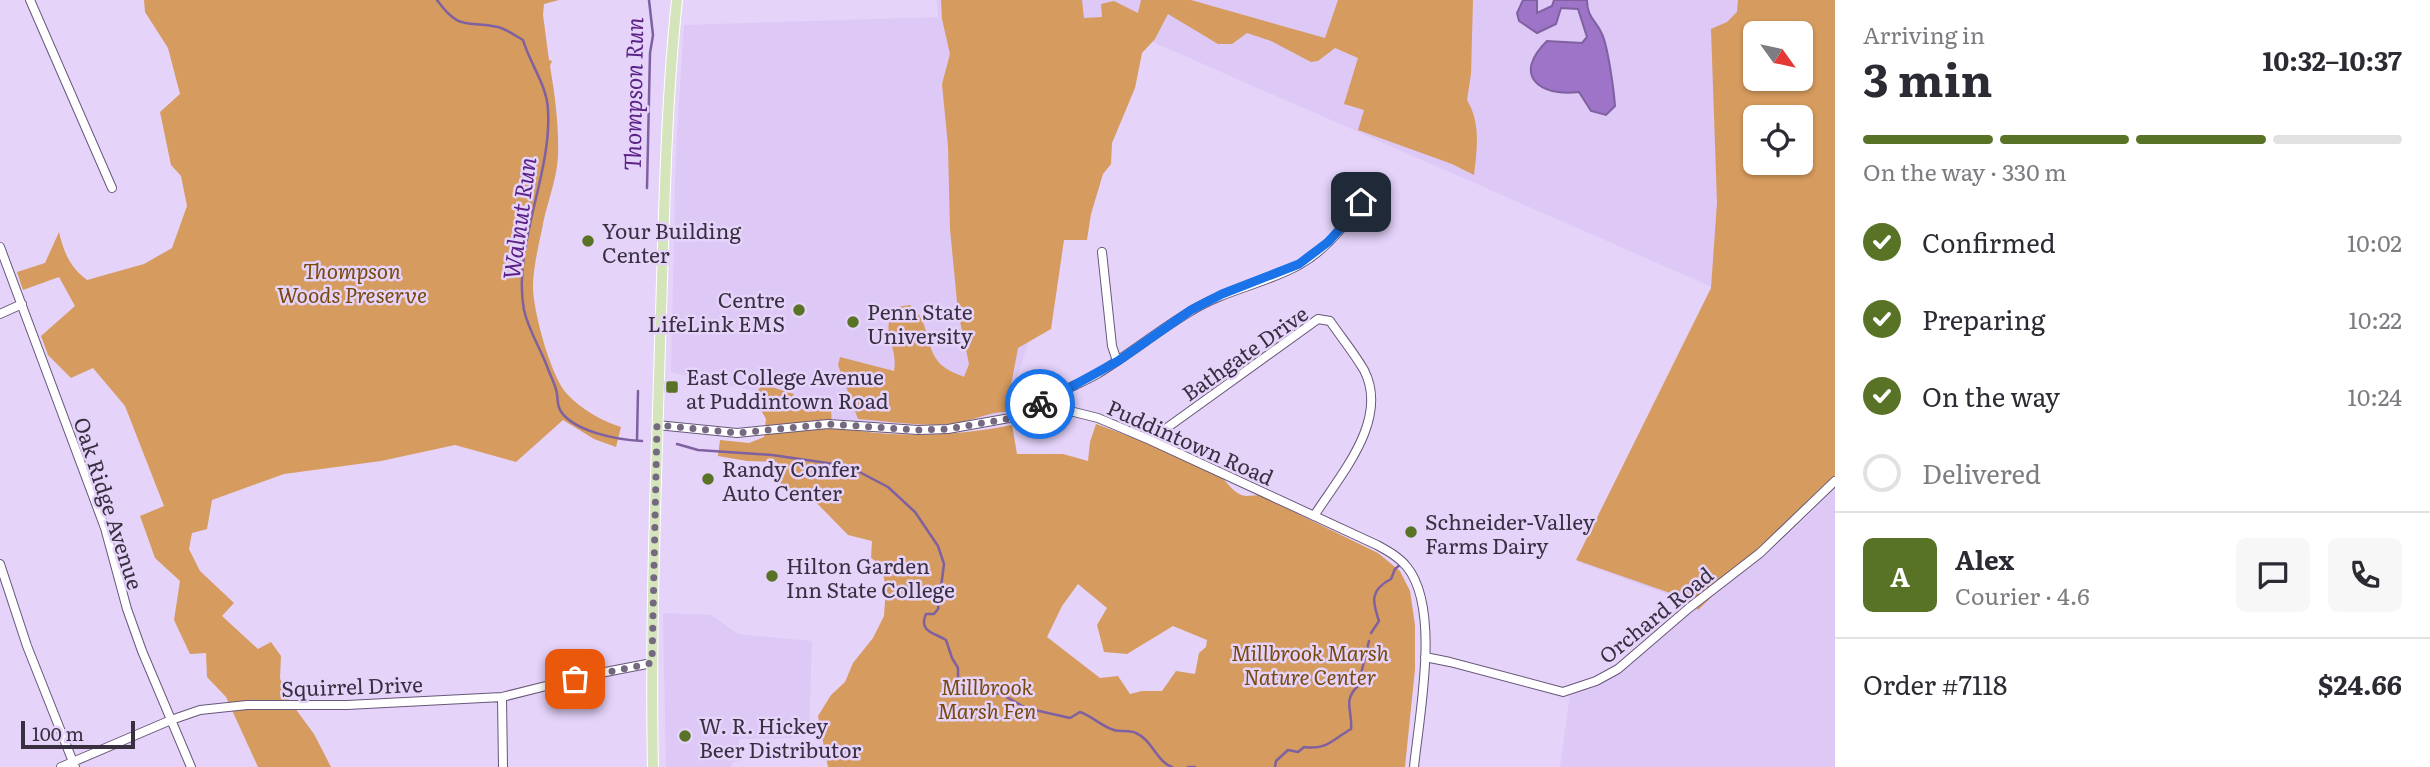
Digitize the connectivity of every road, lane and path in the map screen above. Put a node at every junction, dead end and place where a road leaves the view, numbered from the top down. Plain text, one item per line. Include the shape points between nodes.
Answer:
1 (30, 0) edge
2 (677, 0) edge
3 (1371, 187) dead end
4 (112, 188) dead end
5 (0, 247) edge
6 (1102, 252) dead end
7 (22, 304) junction
8 (0, 314) edge
9 (1118, 361) junction
10 (1030, 415) junction
11 (657, 425) junction
12 (1150, 440) junction
13 (1835, 481) edge
14 (1314, 516) junction
15 (0, 564) edge
16 (1425, 657) junction
17 (652, 663) junction
18 (502, 696) junction
19 (171, 720) junction
20 (74, 764) edge
21 (61, 767) edge
22 (191, 767) edge
23 (503, 767) edge
24 (653, 767) edge
25 (1414, 767) edge

1 - 4 street
2 - 11 main road
3 - 9 street via 1350,218 1318,251 1299,264 1191,310
5 - 7 street, Oak Ridge Avenue
6 - 9 street
7 - 8 street
7 - 19 street, Oak Ridge Avenue via 101,516 130,620
9 - 10 street via 1048,398
10 - 11 street, Puddintown Road via 918,430 828,424 737,433
10 - 12 street, Puddintown Road via 1074,412
11 - 17 main road
12 - 14 street, Puddintown Road
12 - 14 street, Bathgate Drive via 1318,319 1330,321 1365,372 1372,405 1363,438
13 - 16 street, Orchard Road via 1760,553 1618,669 1596,681 1563,692
14 - 16 street, Puddintown Road via 1377,545 1409,569 1418,589
15 - 20 street
16 - 25 street, Puddintown Road
17 - 18 street, Squirrel Drive
17 - 24 main road
18 - 19 street, Squirrel Drive via 214,707
18 - 23 street
19 - 20 street, Squirrel Drive
19 - 22 street, Oak Ridge Avenue
20 - 21 street, Squirrel Drive

